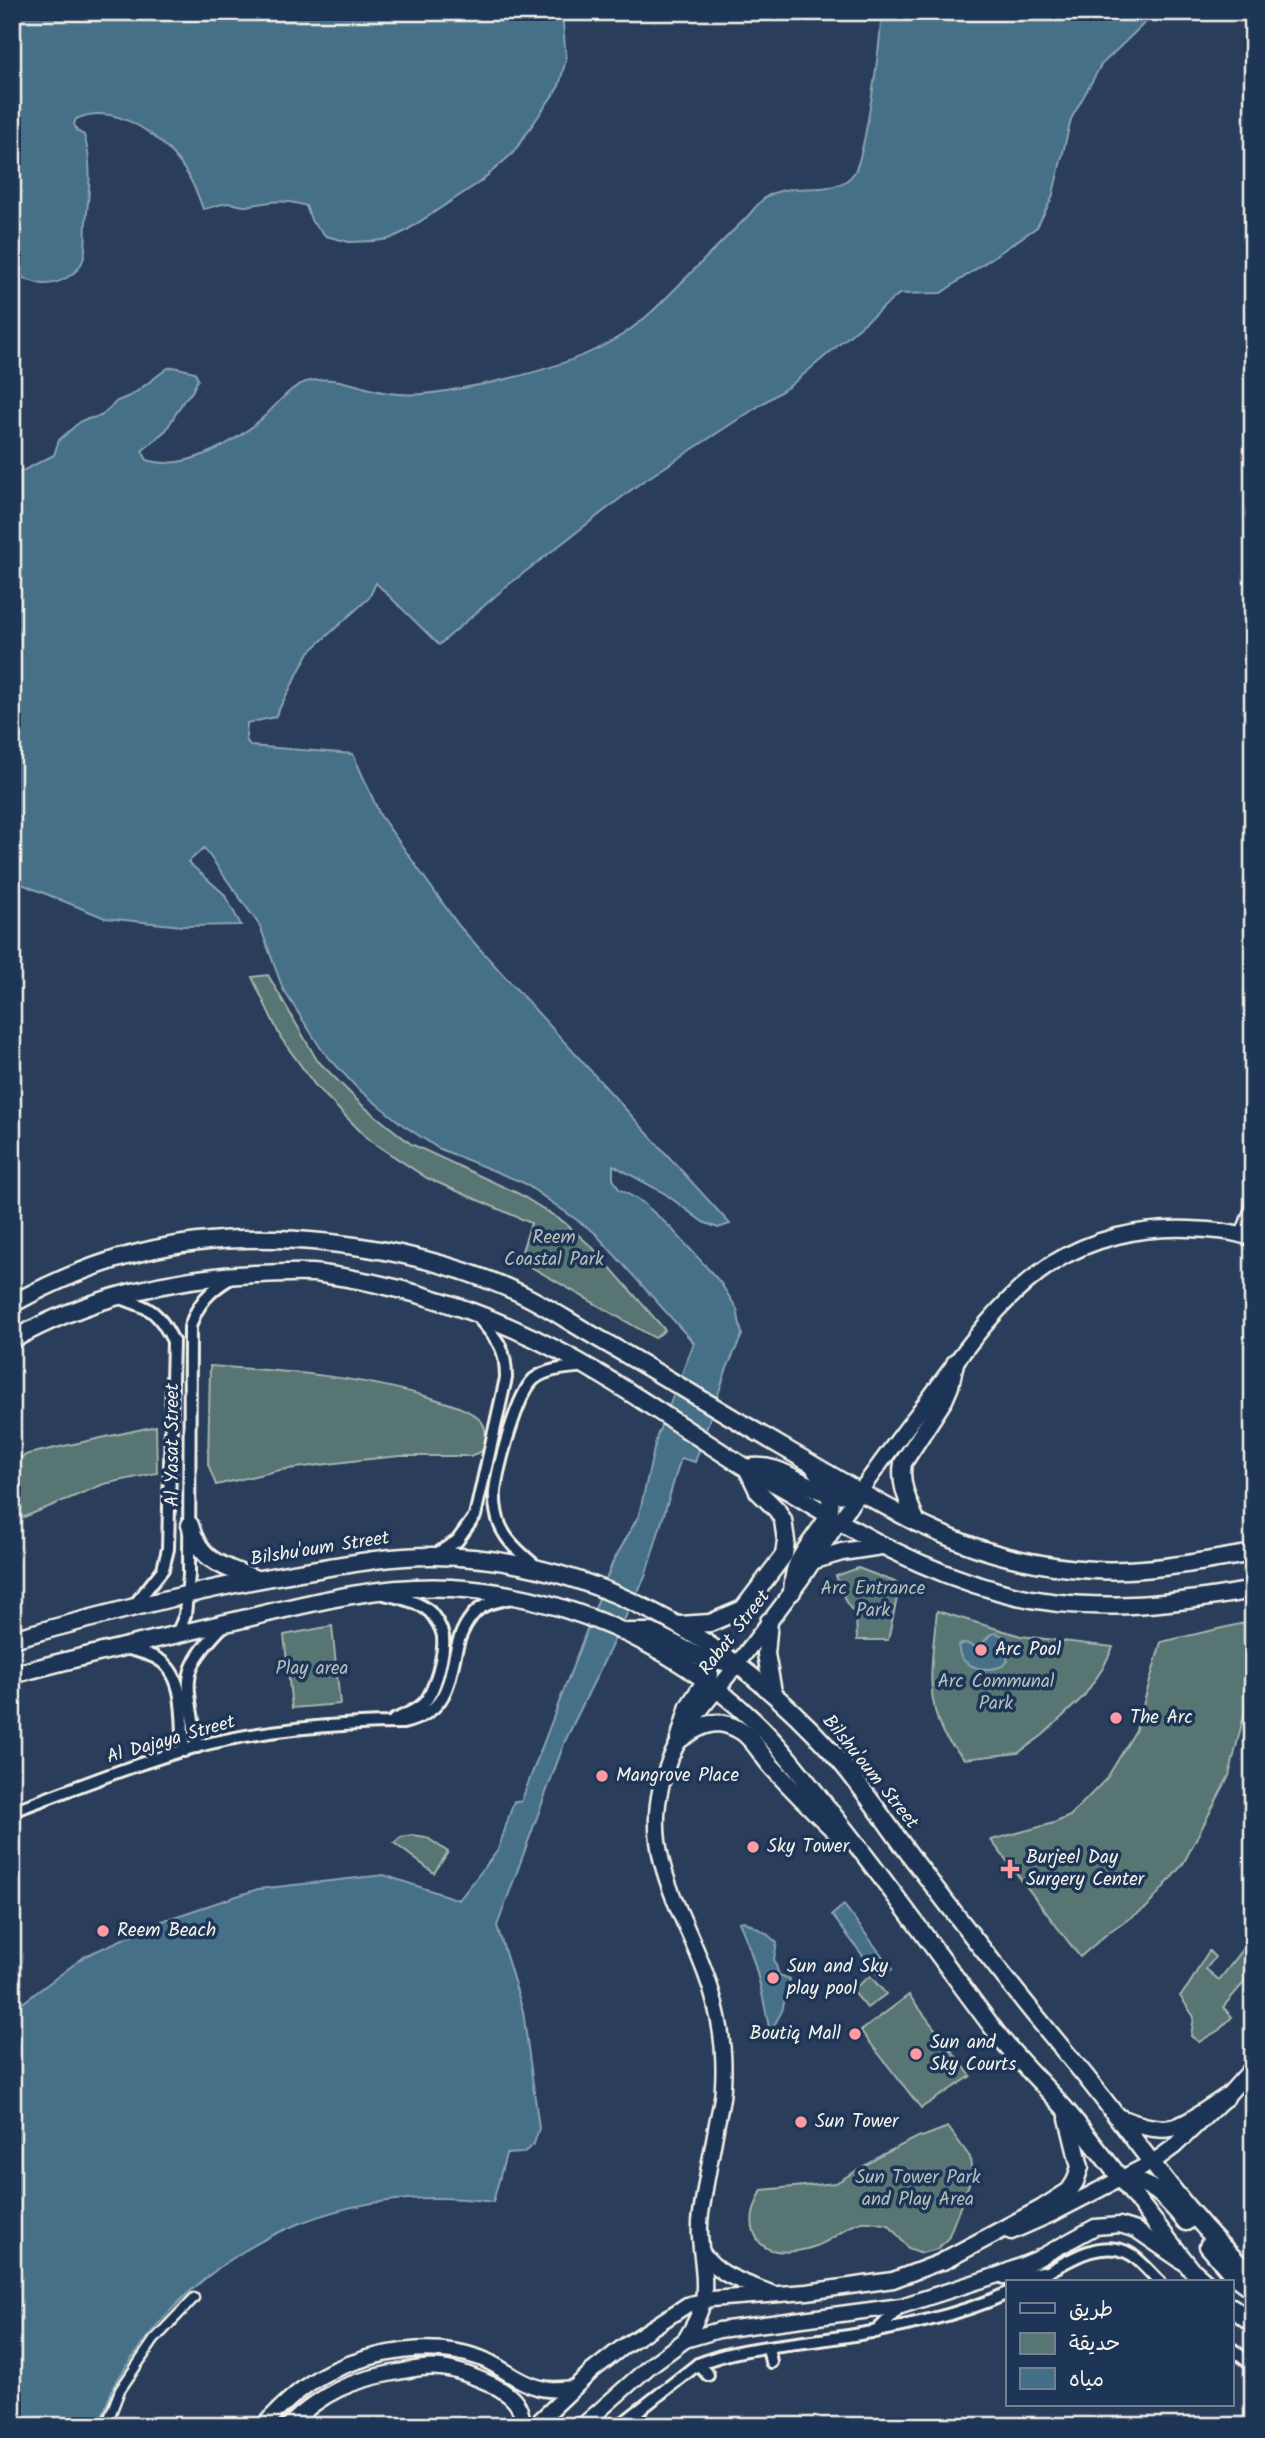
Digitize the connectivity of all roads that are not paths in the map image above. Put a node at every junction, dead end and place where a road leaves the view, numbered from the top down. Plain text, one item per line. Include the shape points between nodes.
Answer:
1 (1253, 1209) edge
2 (1248, 1237) edge
3 (236, 1275) junction
4 (117, 1297) junction
5 (12, 1304) edge
6 (474, 1312) junction
7 (12, 1340) edge
8 (955, 1363) junction
9 (586, 1366) junction
10 (812, 1464) junction
11 (747, 1468) junction
12 (859, 1492) junction
13 (830, 1494) junction
14 (476, 1511) junction
15 (497, 1512) junction
16 (833, 1519) junction
17 (918, 1522) junction
18 (190, 1525) junction
19 (881, 1546) junction
20 (1253, 1553) edge
21 (431, 1556) junction
22 (815, 1560) junction
23 (538, 1568) junction
24 (256, 1579) junction
25 (1253, 1590) edge
26 (378, 1592) junction
27 (792, 1592) junction
28 (188, 1595) junction
29 (517, 1597) junction
30 (132, 1608) junction
31 (769, 1621) junction
32 (226, 1623) junction
33 (680, 1625) junction
34 (626, 1633) junction
35 (177, 1634) junction
36 (701, 1637) junction
37 (12, 1639) edge
38 (124, 1647) junction
39 (712, 1661) junction
40 (737, 1664) junction
41 (12, 1675) edge
42 (711, 1686) junction
43 (773, 1692) junction
44 (386, 1723) junction
45 (679, 1741) junction
46 (197, 1747) junction
47 (184, 1751) junction
48 (12, 1811) edge
49 (857, 1844) junction
50 (1253, 2067) edge
51 (1226, 2097) junction
52 (1065, 2109) junction
53 (1119, 2118) junction
54 (1153, 2162) junction
55 (1121, 2179) junction
56 (702, 2252) junction
57 (943, 2261) junction
58 (1191, 2269) junction
59 (1050, 2272) junction
60 (1253, 2276) edge
61 (1034, 2280) edge
62 (1158, 2280) edge
63 (1204, 2280) edge
64 (977, 2282) junction
65 (1253, 2290) edge
66 (773, 2293) junction
67 (1006, 2294) edge
68 (194, 2298) dead end
69 (703, 2301) junction
70 (901, 2306) junction
71 (1234, 2309) edge
72 (1253, 2324) edge
73 (876, 2332) junction
74 (685, 2340) junction
75 (768, 2347) junction
76 (1234, 2351) edge
77 (771, 2362) dead end
78 (696, 2365) junction
79 (1253, 2366) edge
80 (705, 2377) dead end
81 (574, 2388) junction
82 (106, 2426) edge
83 (263, 2426) edge
84 (288, 2426) edge
85 (522, 2426) edge
86 (534, 2426) edge
87 (582, 2426) edge
88 (619, 2426) edge

1 - 2 street
2 - 8 street, Rabat Street via 1216,1230 1152,1230 1088,1245 1049,1266 1011,1296
3 - 4 main road via 206,1276
3 - 6 main road via 319,1273 421,1294
3 - 18 street, Al Yasat Street via 209,1293 190,1327
4 - 7 main road
4 - 30 street, Al Yasat Street via 147,1307 162,1319 173,1341 167,1549 163,1569
5 - 10 main road via 87,1269 145,1251 236,1240 320,1241 380,1251 448,1267 516,1291
6 - 9 main road
6 - 14 street via 506,1356 506,1377
8 - 12 street, Rabat Street
8 - 17 main road via 944,1400 903,1463 906,1496
9 - 11 main road
9 - 15 street via 541,1374 523,1393 495,1491
10 - 12 main road
10 - 13 main road
11 - 13 main road via 776,1469
11 - 16 main road
11 - 33 main road via 758,1491 783,1520 784,1555 743,1609 710,1623
12 - 13 main road
12 - 16 street, Rabat Street
12 - 17 main road
13 - 16 main road
14 - 15 street
14 - 21 street via 457,1541
15 - 23 street via 504,1533
16 - 19 main road
16 - 22 street, Rabat Street
16 - 27 main road via 795,1567
17 - 20 main road via 973,1546 1041,1564 1126,1570
18 - 24 main road via 201,1552
18 - 28 street, Al Yasat Street
19 - 22 main road
19 - 25 main road via 992,1590 1054,1602 1130,1605
21 - 23 main road, Bilshu'oum Street
21 - 24 main road, Bilshu'oum Street
22 - 27 street, Rabat Street
23 - 33 main road, Bilshu'oum Street via 612,1592
24 - 28 main road, Bilshu'oum Street
26 - 29 main road via 449,1588
26 - 32 main road
26 - 44 street, Al Dajaya Street via 427,1609 443,1636 429,1697 411,1713
27 - 31 street, Rabat Street
28 - 30 main road, Bilshu'oum Street
28 - 35 street, Al Yasat Street
29 - 34 main road via 578,1612
29 - 44 street, Al Dajaya Street via 484,1605 471,1616 448,1685 435,1706 414,1720
30 - 37 main road, Bilshu'oum Street
31 - 40 street, Rabat Street
31 - 43 main road via 766,1654
32 - 35 main road
32 - 46 street via 190,1668
33 - 36 main road, Bilshu'oum Street
34 - 39 main road via 650,1632
34 - 42 main road
35 - 38 main road
36 - 39 main road
36 - 40 main road, Bilshu'oum Street
38 - 41 main road
38 - 47 street via 154,1656 172,1671 180,1696
39 - 40 main road
39 - 42 main road
40 - 42 street, Rabat Street
40 - 43 main road, Bilshu'oum Street
42 - 45 main road via 689,1706
42 - 49 main road via 782,1751
43 - 53 main road, Bilshu'oum Street via 835,1755 1000,1974
44 - 46 street, Al Dajaya Street via 282,1731
45 - 49 main road via 715,1723 743,1732 826,1823 846,1842
45 - 56 street via 661,1786 660,1854 675,1905 712,1993 723,2063 720,2109 701,2214
46 - 47 street, Al Dajaya Street
47 - 48 street, Al Dajaya Street
49 - 52 main road via 1000,2038
50 - 51 street
51 - 53 main road via 1173,2129 1150,2129
51 - 54 street
52 - 55 main road
52 - 57 main road via 1080,2167 1069,2191
53 - 54 main road, Bilshu'oum Street
54 - 55 street
54 - 60 main road, Bilshu'oum Street via 1210,2235
55 - 57 street
55 - 58 main road
55 - 65 main road via 1158,2192 1234,2276
56 - 66 street via 727,2276
56 - 69 street
57 - 66 street via 893,2280
58 - 63 main road
58 - 64 street via 1136,2230 1112,2225 1095,2227 1037,2259
59 - 61 street
59 - 62 street via 1077,2254 1122,2251
59 - 64 street
64 - 70 street
66 - 69 street
67 - 73 street
68 - 82 street via 154,2340 120,2390
69 - 74 street
69 - 81 street via 668,2315
70 - 73 street
70 - 74 street via 727,2328
71 - 72 main road
73 - 75 street
74 - 87 street
75 - 77 street
75 - 78 street via 724,2354
76 - 79 street
78 - 80 street
78 - 88 street
81 - 83 street via 538,2388 464,2352 419,2349 372,2357 328,2372 291,2398
81 - 86 street
84 - 85 street via 317,2400 354,2381 440,2367 506,2393 520,2407

